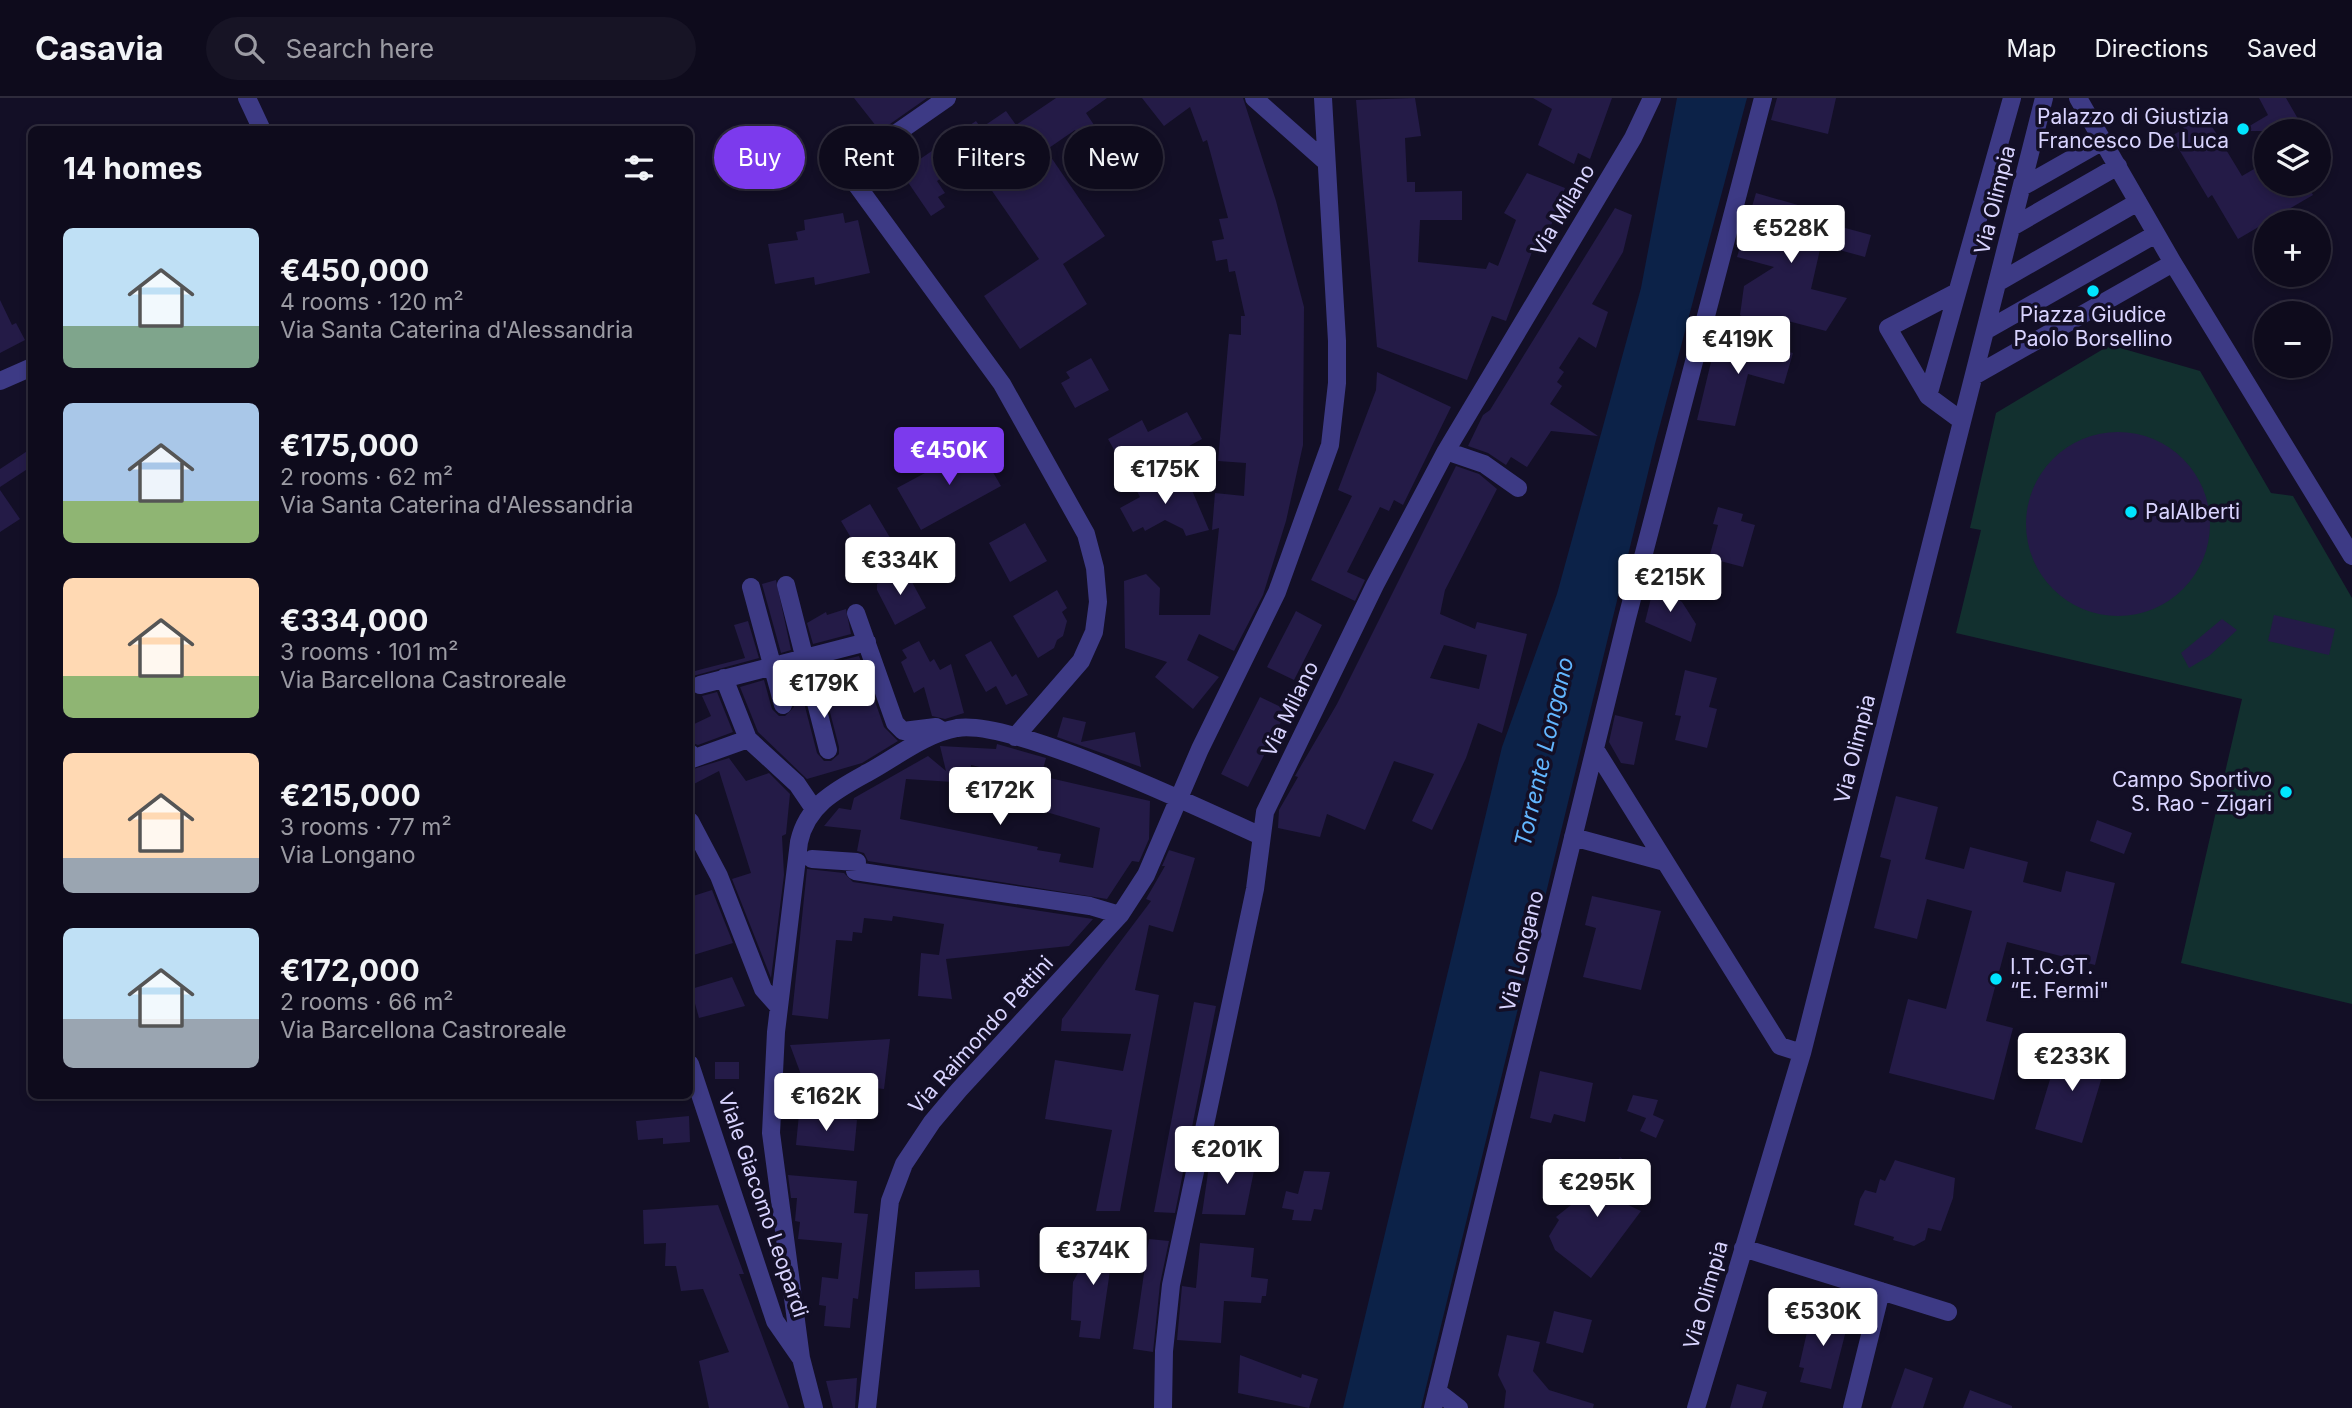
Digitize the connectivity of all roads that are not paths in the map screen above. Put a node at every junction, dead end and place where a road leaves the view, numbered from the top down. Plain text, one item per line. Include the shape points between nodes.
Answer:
1 (247, 98) edge
2 (947, 98) edge
3 (1254, 98) edge
4 (1323, 98) edge
5 (1652, 98) edge
6 (1763, 98) edge
7 (2012, 98) edge
8 (2045, 98) edge
9 (2078, 98) edge
10 (260, 126) edge
11 (2102, 141) junction
12 (1325, 161) junction
13 (2118, 166) junction
14 (2022, 187) junction
15 (2138, 202) junction
16 (2011, 227) junction
17 (2156, 234) junction
18 (2173, 263) junction
19 (1997, 282) junction
20 (1957, 292) junction
21 (1985, 331) junction
22 (28, 369) edge
23 (1973, 376) junction
24 (0, 381) edge
25 (1928, 396) junction
26 (1962, 421) junction
27 (1446, 451) junction
28 (1518, 488) dead end
29 (2352, 556) edge
30 (786, 585) dead end
31 (751, 587) dead end
32 (856, 612) dead end
33 (867, 642) junction
34 (805, 660) junction
35 (773, 666) junction
36 (724, 678) junction
37 (700, 685) dead end
38 (783, 705) dead end
39 (944, 732) junction
40 (1015, 737) junction
41 (748, 739) junction
42 (828, 750) dead end
43 (1595, 750) junction
44 (693, 759) edge
45 (1178, 799) junction
46 (814, 809) junction
47 (693, 827) edge
48 (1261, 836) junction
49 (1573, 837) junction
50 (812, 859) dead end
51 (1665, 862) junction
52 (1120, 915) junction
53 (779, 1007) junction
54 (1801, 1054) junction
55 (693, 1073) edge
56 (1743, 1248) junction
57 (1881, 1291) junction
58 (1948, 1312) dead end
59 (802, 1358) junction
60 (1435, 1400) edge
61 (814, 1408) edge
62 (866, 1408) edge
63 (1163, 1408) edge
64 (1459, 1408) edge
65 (1696, 1408) edge
66 (1852, 1408) edge

1 - 10 street
2 - 40 street via 845,169 1002,384 1086,534 1098,602 1094,632 1081,661
3 - 12 street
4 - 12 street, Via Raimondo Pettini
5 - 27 street, Via Milano via 1633,138
6 - 43 street, Via Longano
7 - 20 street
8 - 14 street, Via Olimpia
9 - 11 street
11 - 13 street
11 - 14 street
12 - 45 street, Via Raimondo Pettini via 1335,305 1335,415 1319,482 1277,592
13 - 15 street
13 - 16 street
14 - 16 street, Via Olimpia
15 - 17 street
15 - 19 street
16 - 19 street, Via Olimpia
17 - 18 street
17 - 21 street
18 - 23 street
18 - 29 street
19 - 21 street, Via Olimpia
20 - 25 street
20 - 25 street via 1888,328
21 - 23 street, Via Olimpia
22 - 24 street
23 - 26 street, Via Olimpia
25 - 26 street
26 - 54 street, Via Olimpia
27 - 28 street via 1484,464
27 - 48 street, Via Milano via 1311,715 1265,812
30 - 34 street
31 - 35 street
32 - 33 street
33 - 34 street
33 - 39 street via 895,723 903,732 936,727
34 - 35 street
34 - 42 street
35 - 36 street
35 - 38 street
36 - 37 street
36 - 41 street
39 - 40 street via 980,728
39 - 46 street via 837,790
40 - 45 street
41 - 44 street
41 - 46 street via 797,784
43 - 49 street, Via Longano
43 - 51 street
45 - 48 street
45 - 52 street, Via Raimondo Pettini via 1146,875
46 - 53 street via 799,842
47 - 53 street via 719,876 764,989
48 - 63 street, Via Milano via 1255,889 1171,1285
49 - 51 street
49 - 60 street, Via Longano
50 - 52 street via 857,862 855,871 1090,906
51 - 54 street via 1780,1046
52 - 62 street, Via Raimondo Pettini via 959,1090 904,1164 890,1201
53 - 59 street via 771,1133
54 - 56 street, Via Olimpia
55 - 59 street, Viale Giacomo Leopardi via 775,1321
56 - 57 street
56 - 65 street, Via Olimpia
57 - 58 street
57 - 66 street
59 - 61 street
60 - 64 street

